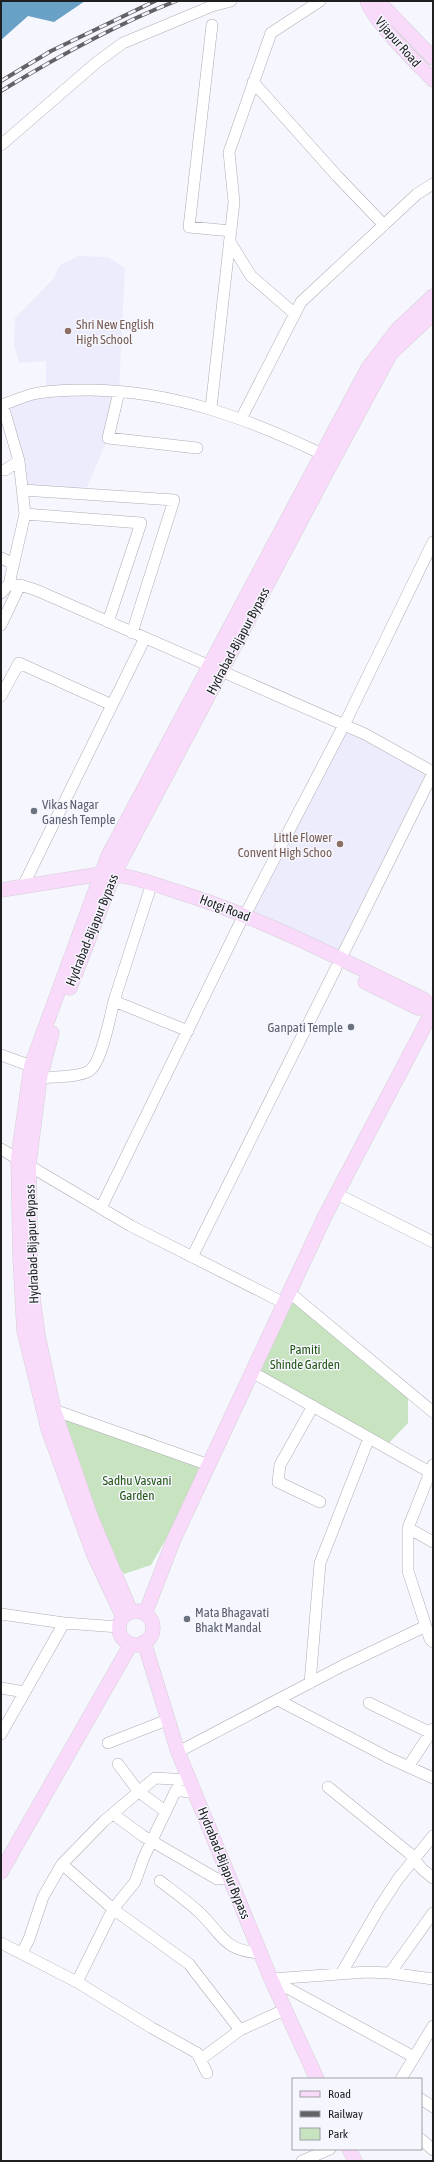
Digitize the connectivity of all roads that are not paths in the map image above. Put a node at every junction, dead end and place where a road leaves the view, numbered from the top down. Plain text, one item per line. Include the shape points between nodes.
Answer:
1 (231, 1) edge
2 (320, 1) edge
3 (367, 1) edge
4 (378, 1) edge
5 (212, 25) dead end
6 (433, 58) edge
7 (433, 80) edge
8 (253, 82) junction
9 (1, 145) edge
10 (433, 184) edge
11 (384, 225) junction
12 (231, 230) junction
13 (230, 242) junction
14 (433, 296) edge
15 (295, 314) junction
16 (433, 314) edge
17 (119, 392) junction
18 (1, 405) edge
19 (211, 408) junction
20 (1, 409) edge
21 (241, 419) junction
22 (197, 448) dead end
23 (324, 455) junction
24 (20, 462) junction
25 (1, 470) edge
26 (23, 490) junction
27 (25, 514) junction
28 (433, 542) edge
29 (1, 558) edge
30 (14, 564) junction
31 (14, 585) junction
32 (1, 593) edge
33 (108, 622) junction
34 (1, 625) edge
35 (132, 633) junction
36 (145, 638) junction
37 (216, 668) junction
38 (1, 696) edge
39 (112, 704) junction
40 (344, 725) junction
41 (433, 772) edge
42 (106, 879) junction
43 (23, 886) junction
44 (1, 890) edge
45 (149, 892) junction
46 (1, 899) edge
47 (242, 919) junction
48 (338, 964) junction
49 (114, 1001) junction
50 (433, 1009) edge
51 (188, 1031) junction
52 (1, 1055) edge
53 (32, 1066) junction
54 (40, 1078) junction
55 (1, 1148) edge
56 (24, 1161) junction
57 (336, 1194) junction
58 (101, 1208) junction
59 (433, 1242) edge
60 (192, 1257) junction
61 (287, 1298) junction
62 (252, 1372) junction
63 (313, 1406) junction
64 (54, 1410) junction
65 (433, 1412) edge
66 (369, 1438) junction
67 (209, 1465) junction
68 (432, 1470) edge
69 (320, 1502) dead end
70 (408, 1528) junction
71 (433, 1542) edge
72 (1, 1614) edge
73 (145, 1614) junction
74 (124, 1618) junction
75 (64, 1624) junction
76 (426, 1626) junction
77 (433, 1642) edge
78 (137, 1643) junction
79 (310, 1683) junction
80 (1, 1688) edge
81 (25, 1692) junction
82 (278, 1700) junction
83 (369, 1704) dead end
84 (167, 1720) junction
85 (432, 1732) edge
86 (1, 1734) edge
87 (108, 1743) dead end
88 (178, 1752) junction
89 (118, 1764) dead end
90 (408, 1767) junction
91 (433, 1778) edge
92 (192, 1786) junction
93 (328, 1787) dead end
94 (139, 1792) junction
95 (165, 1811) junction
96 (114, 1814) junction
97 (433, 1836) edge
98 (152, 1841) junction
99 (415, 1858) junction
100 (62, 1864) junction
101 (1, 1872) edge
102 (230, 1878) junction
103 (433, 1878) edge
104 (160, 1881) dead end
105 (113, 1909) junction
106 (433, 1913) edge
107 (1, 1943) edge
108 (22, 1953) junction
109 (260, 1953) junction
110 (390, 1973) junction
111 (341, 1974) junction
112 (271, 1979) junction
113 (433, 1979) edge
114 (77, 1982) junction
115 (284, 2010) junction
116 (433, 2026) edge
117 (240, 2030) junction
118 (429, 2041) edge
119 (414, 2057) junction
120 (201, 2059) junction
121 (207, 2072) dead end
122 (316, 2078) edge
123 (403, 2078) edge
124 (422, 2100) edge
125 (433, 2107) edge
126 (422, 2141) edge
127 (328, 2150) edge
128 (350, 2150) edge
129 (433, 2150) edge
130 (302, 2161) edge
131 (355, 2161) edge

1 - 9 street via 212,6 124,43 97,62
2 - 8 street via 271,33
3 - 7 main road, Vijapur Road via 392,36
4 - 6 main road, Vijapur Road
5 - 12 street via 189,227
8 - 11 street
8 - 12 street via 229,152 234,202
10 - 11 street via 417,194
11 - 15 street via 301,302
12 - 13 street
13 - 15 street via 251,276
13 - 19 street
14 - 23 main road via 397,330 368,368
15 - 21 street
16 - 37 main road, Hydrabad-Bijapur Bypass via 392,353
17 - 18 street via 71,390 33,394
17 - 19 street via 164,397
17 - 22 street via 108,438
19 - 21 street
20 - 24 street via 5,413
21 - 23 street
23 - 37 main road
24 - 25 street
24 - 26 street
26 - 27 street
26 - 35 street via 174,500
27 - 30 street
27 - 33 street via 141,523
28 - 40 street
29 - 30 street
30 - 31 street
31 - 32 street
31 - 33 street via 36,590
31 - 34 street
33 - 35 street
35 - 36 street
36 - 37 street
36 - 39 street
37 - 40 street
37 - 42 main road via 108,856
38 - 39 street via 19,663
39 - 43 street
40 - 41 street
40 - 47 street
41 - 48 street
42 - 43 main road, Hotgi Road
42 - 45 main road, Hotgi Road
42 - 46 main road, Hotgi Road
42 - 47 main road, Hotgi Road via 214,903
42 - 53 main road
42 - 54 main road, Hydrabad-Bijapur Bypass via 55,1026
43 - 44 main road, Hotgi Road
45 - 47 main road, Hotgi Road
45 - 49 street
47 - 48 main road, Hotgi Road
47 - 51 street
48 - 50 main road, Hotgi Road via 418,1008
48 - 60 street
49 - 51 street
49 - 54 street via 95,1065 81,1074
50 - 57 main road
51 - 58 street
52 - 53 street
53 - 56 main road
54 - 56 main road, Hydrabad-Bijapur Bypass
55 - 56 street
56 - 58 street
56 - 64 main road, Hydrabad-Bijapur Bypass via 30,1282
56 - 74 main road via 20,1258 24,1331 48,1429 92,1553
57 - 59 street
57 - 61 main road
58 - 60 street
60 - 61 street
61 - 62 main road
61 - 65 street
62 - 63 street
62 - 67 main road
63 - 66 street
63 - 69 street via 280,1465 278,1482
64 - 67 street
64 - 74 main road, Hydrabad-Bijapur Bypass
66 - 68 street
66 - 79 street via 320,1563
67 - 73 main road via 174,1539
68 - 70 street
70 - 71 street
70 - 76 street via 408,1571
72 - 75 street
73 - 74 main road
73 - 78 main road via 153,1628 148,1639
74 - 75 street
74 - 78 main road via 122,1637
75 - 81 street
76 - 77 street
76 - 79 street
78 - 84 main road, Hydrabad-Bijapur Bypass
78 - 101 main road
79 - 82 street
80 - 81 street
81 - 86 street
82 - 88 street
82 - 90 street
83 - 85 street
84 - 87 street
84 - 88 main road, Hydrabad-Bijapur Bypass
85 - 90 street
88 - 92 main road, Hydrabad-Bijapur Bypass
89 - 94 street
90 - 91 street
92 - 94 street via 155,1778
92 - 95 street via 176,1790
92 - 102 main road, Hydrabad-Bijapur Bypass
93 - 99 street
94 - 95 street
94 - 96 street
95 - 98 street
96 - 98 street
96 - 100 street
97 - 99 street
98 - 102 street via 217,1879
98 - 105 street via 135,1882
99 - 103 street via 422,1869
99 - 111 street via 379,1908
100 - 105 street
100 - 108 street via 43,1897
102 - 109 main road, Hydrabad-Bijapur Bypass
104 - 109 street via 194,1908 231,1946 244,1952
105 - 114 street
105 - 117 street via 189,1964
106 - 110 street
107 - 108 street
108 - 114 street
109 - 112 main road, Hydrabad-Bijapur Bypass
110 - 111 street
110 - 113 street
111 - 112 street
112 - 115 main road, Hydrabad-Bijapur Bypass
112 - 119 street
114 - 120 street via 196,2053
115 - 117 street
115 - 122 main road, Hydrabad-Bijapur Bypass
116 - 118 street
117 - 120 street
118 - 119 street
119 - 123 street
120 - 121 street
124 - 125 street
126 - 129 street
127 - 130 street
128 - 131 main road

